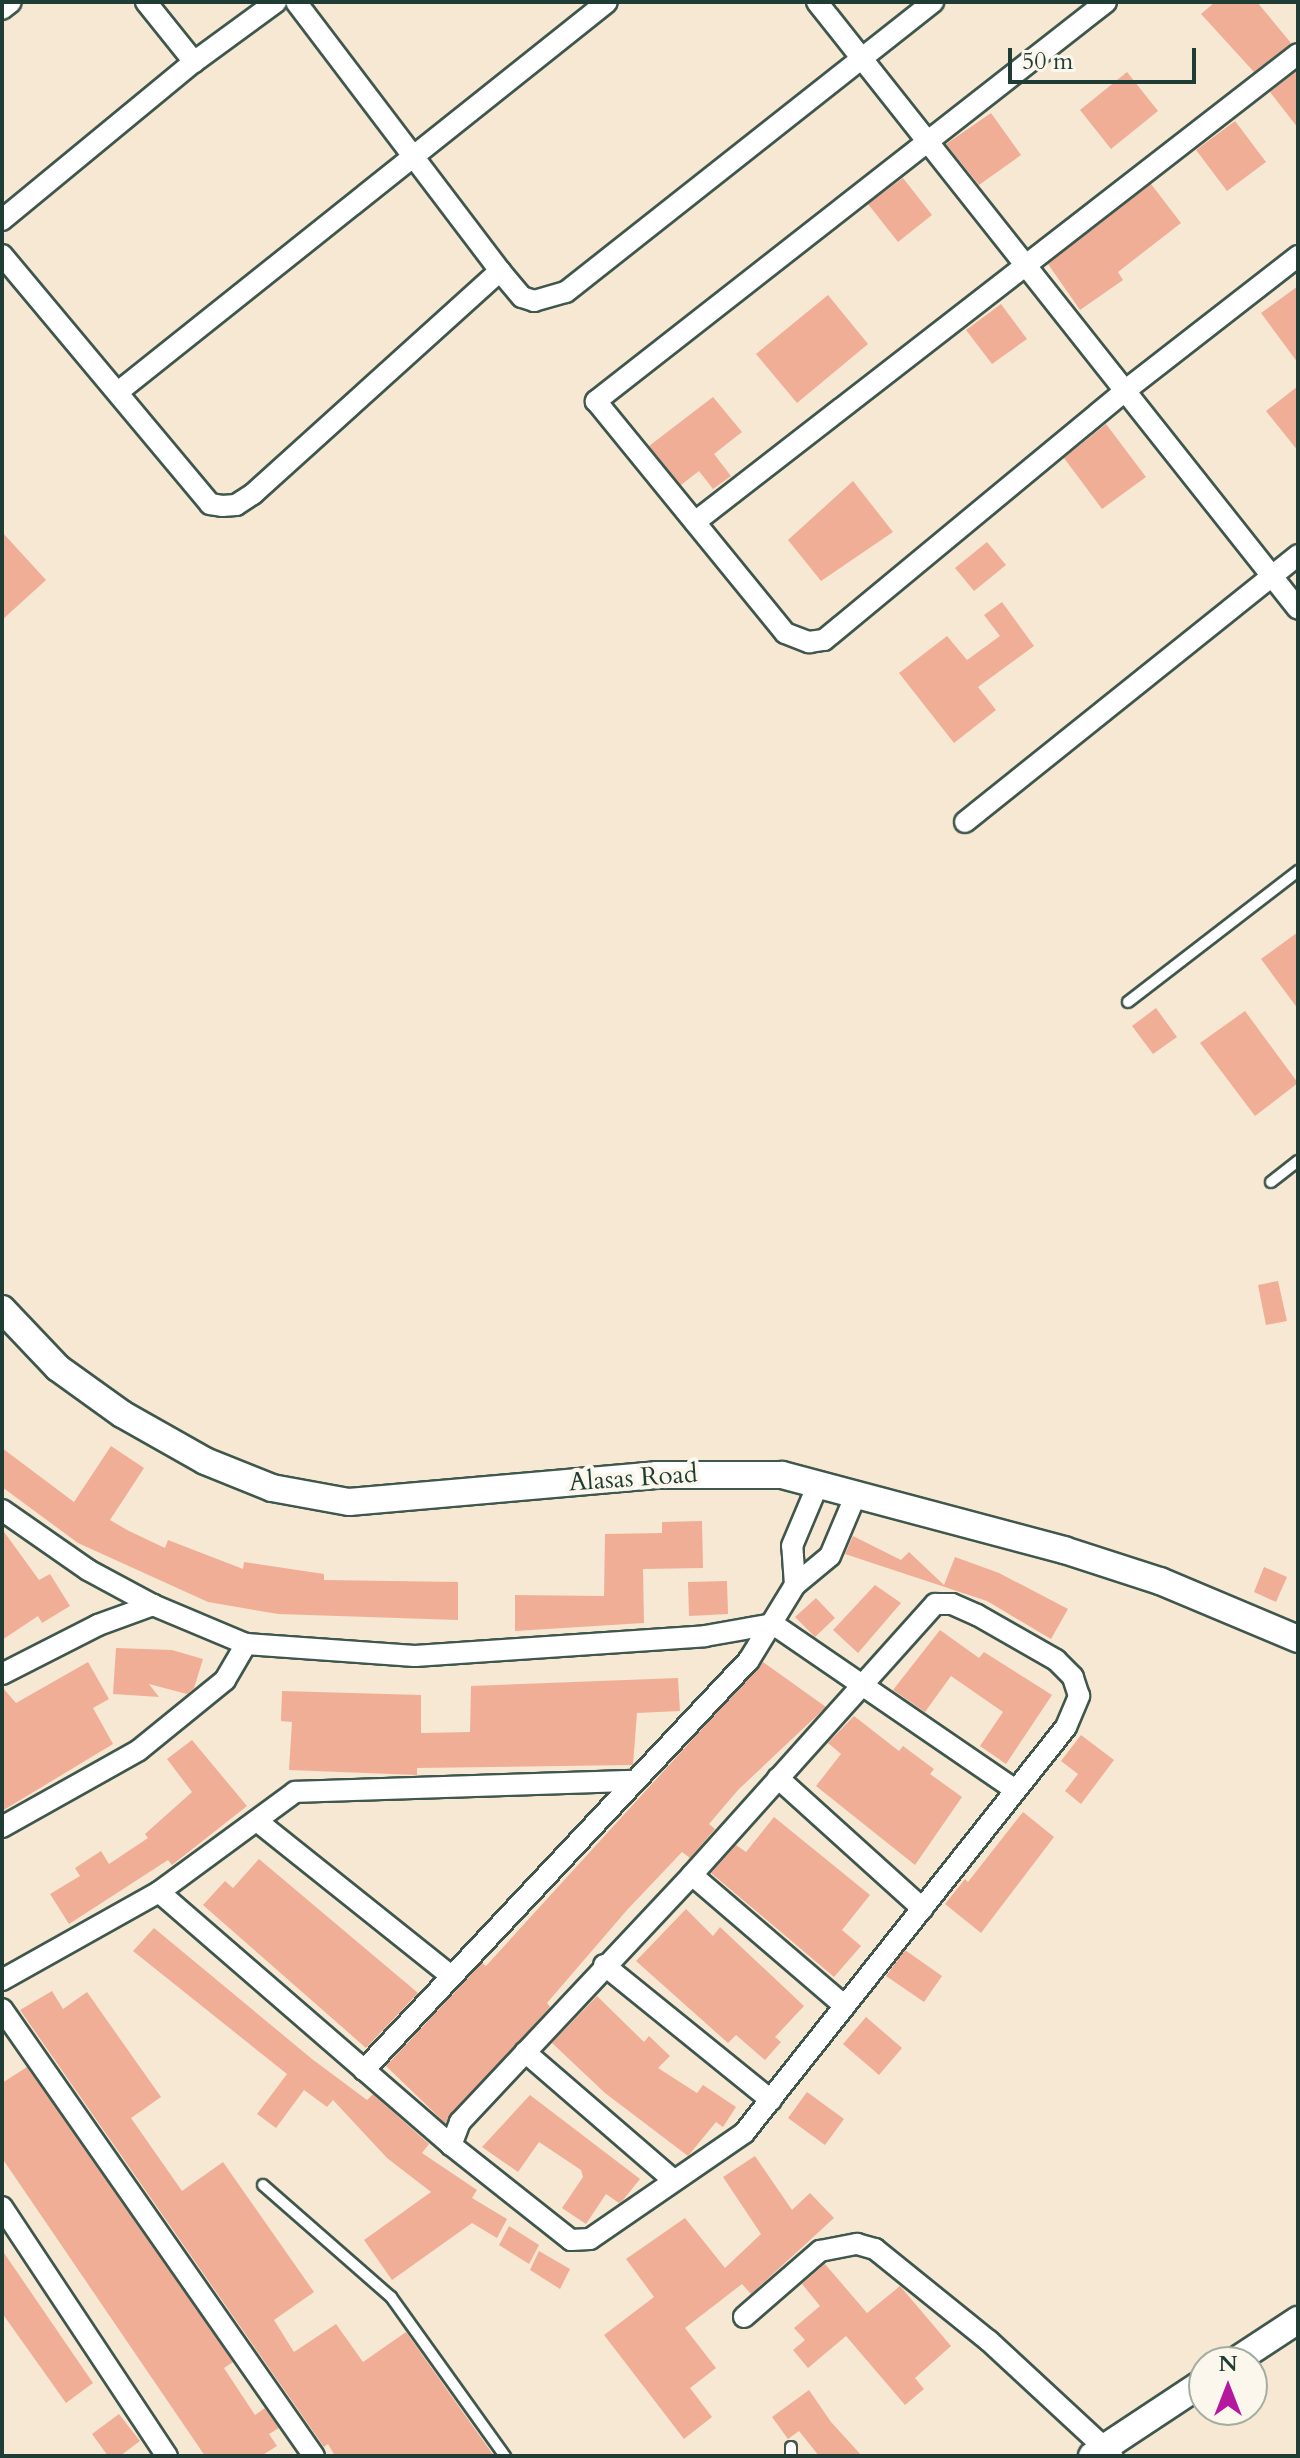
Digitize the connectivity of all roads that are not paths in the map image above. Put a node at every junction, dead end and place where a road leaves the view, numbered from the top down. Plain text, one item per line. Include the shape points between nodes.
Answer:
1 (11, 2) edge
2 (146, 2) edge
3 (276, 2) edge
4 (296, 2) edge
5 (607, 2) edge
6 (817, 2) edge
7 (933, 2) edge
8 (1106, 2) edge
9 (2, 9) edge
10 (1298, 54) edge
11 (863, 57) junction
12 (194, 62) junction
13 (928, 141) junction
14 (416, 155) junction
15 (2, 220) edge
16 (2, 255) edge
17 (1298, 256) edge
18 (1027, 266) junction
19 (500, 271) junction
20 (1126, 390) junction
21 (118, 392) junction
22 (695, 522) junction
23 (1298, 555) edge
24 (1271, 576) junction
25 (1298, 609) edge
26 (965, 822) dead end
27 (1298, 871) edge
28 (1128, 1002) dead end
29 (1298, 1161) edge
30 (1271, 1182) dead end
31 (2, 1309) edge
32 (819, 1482) junction
33 (857, 1492) junction
34 (5, 1517) edge
35 (795, 1585) junction
36 (153, 1605) junction
37 (773, 1624) junction
38 (1298, 1639) edge
39 (246, 1644) junction
40 (2, 1674) edge
41 (861, 1681) junction
42 (778, 1778) junction
43 (632, 1781) junction
44 (1014, 1789) junction
45 (257, 1821) junction
46 (2, 1827) edge
47 (692, 1875) junction
48 (159, 1892) junction
49 (923, 1909) junction
50 (604, 1965) junction
51 (451, 1976) junction
52 (2, 1980) edge
53 (845, 2006) junction
54 (2, 2009) edge
55 (525, 2052) junction
56 (364, 2070) junction
57 (771, 2100) junction
58 (451, 2145) junction
59 (671, 2178) junction
60 (263, 2185) dead end
61 (2, 2207) edge
62 (744, 2317) dead end
63 (1298, 2320) edge
64 (1258, 2346) edge
65 (1188, 2393) edge
66 (1103, 2453) edge
67 (167, 2456) edge
68 (314, 2456) edge
69 (505, 2456) edge

1 - 9 street
2 - 12 street
3 - 12 street
4 - 14 street
5 - 14 street
6 - 11 street
7 - 11 street
8 - 13 street
10 - 18 street
11 - 13 street
11 - 19 street via 566,292 534,301 522,297
12 - 15 street
13 - 18 street
13 - 22 street via 596,401
14 - 19 street
14 - 21 street
16 - 21 street
17 - 20 street
18 - 20 street
18 - 22 street
19 - 21 street via 236,505 210,504
20 - 22 street via 824,640 809,642 785,633
20 - 24 street
23 - 24 street
24 - 25 street
24 - 26 street
27 - 28 lane
29 - 30 lane
31 - 32 street, Alasas Road via 58,1368 122,1414 205,1461 272,1488 349,1502 728,1472
32 - 33 street, Alasas Road
32 - 35 street via 792,1546
33 - 35 street via 830,1556
33 - 38 street, Alasas Road via 1160,1581
34 - 36 street
35 - 37 street
36 - 39 street
36 - 40 street via 98,1625
37 - 39 street via 705,1636 415,1656
37 - 41 street
37 - 43 street via 749,1660
39 - 46 street via 225,1680 139,1750
41 - 42 street
41 - 44 street
41 - 44 street via 935,1604 952,1604 977,1615 1056,1660 1073,1677 1079,1696 1066,1727
42 - 47 street
42 - 49 street
43 - 45 street via 314,1788 295,1792
43 - 51 street
44 - 49 street
45 - 48 street
45 - 51 street
47 - 50 street
47 - 53 street
48 - 52 street
48 - 56 street
49 - 53 street
50 - 55 street
50 - 57 street
51 - 56 street
53 - 57 street
54 - 68 street
55 - 58 street via 460,2122
55 - 59 street
56 - 58 street
57 - 59 street via 744,2133
58 - 59 street via 579,2242
60 - 69 lane via 391,2297
61 - 67 street
62 - 66 street via 820,2251 857,2244 875,2249 989,2341
63 - 64 street
65 - 66 street

